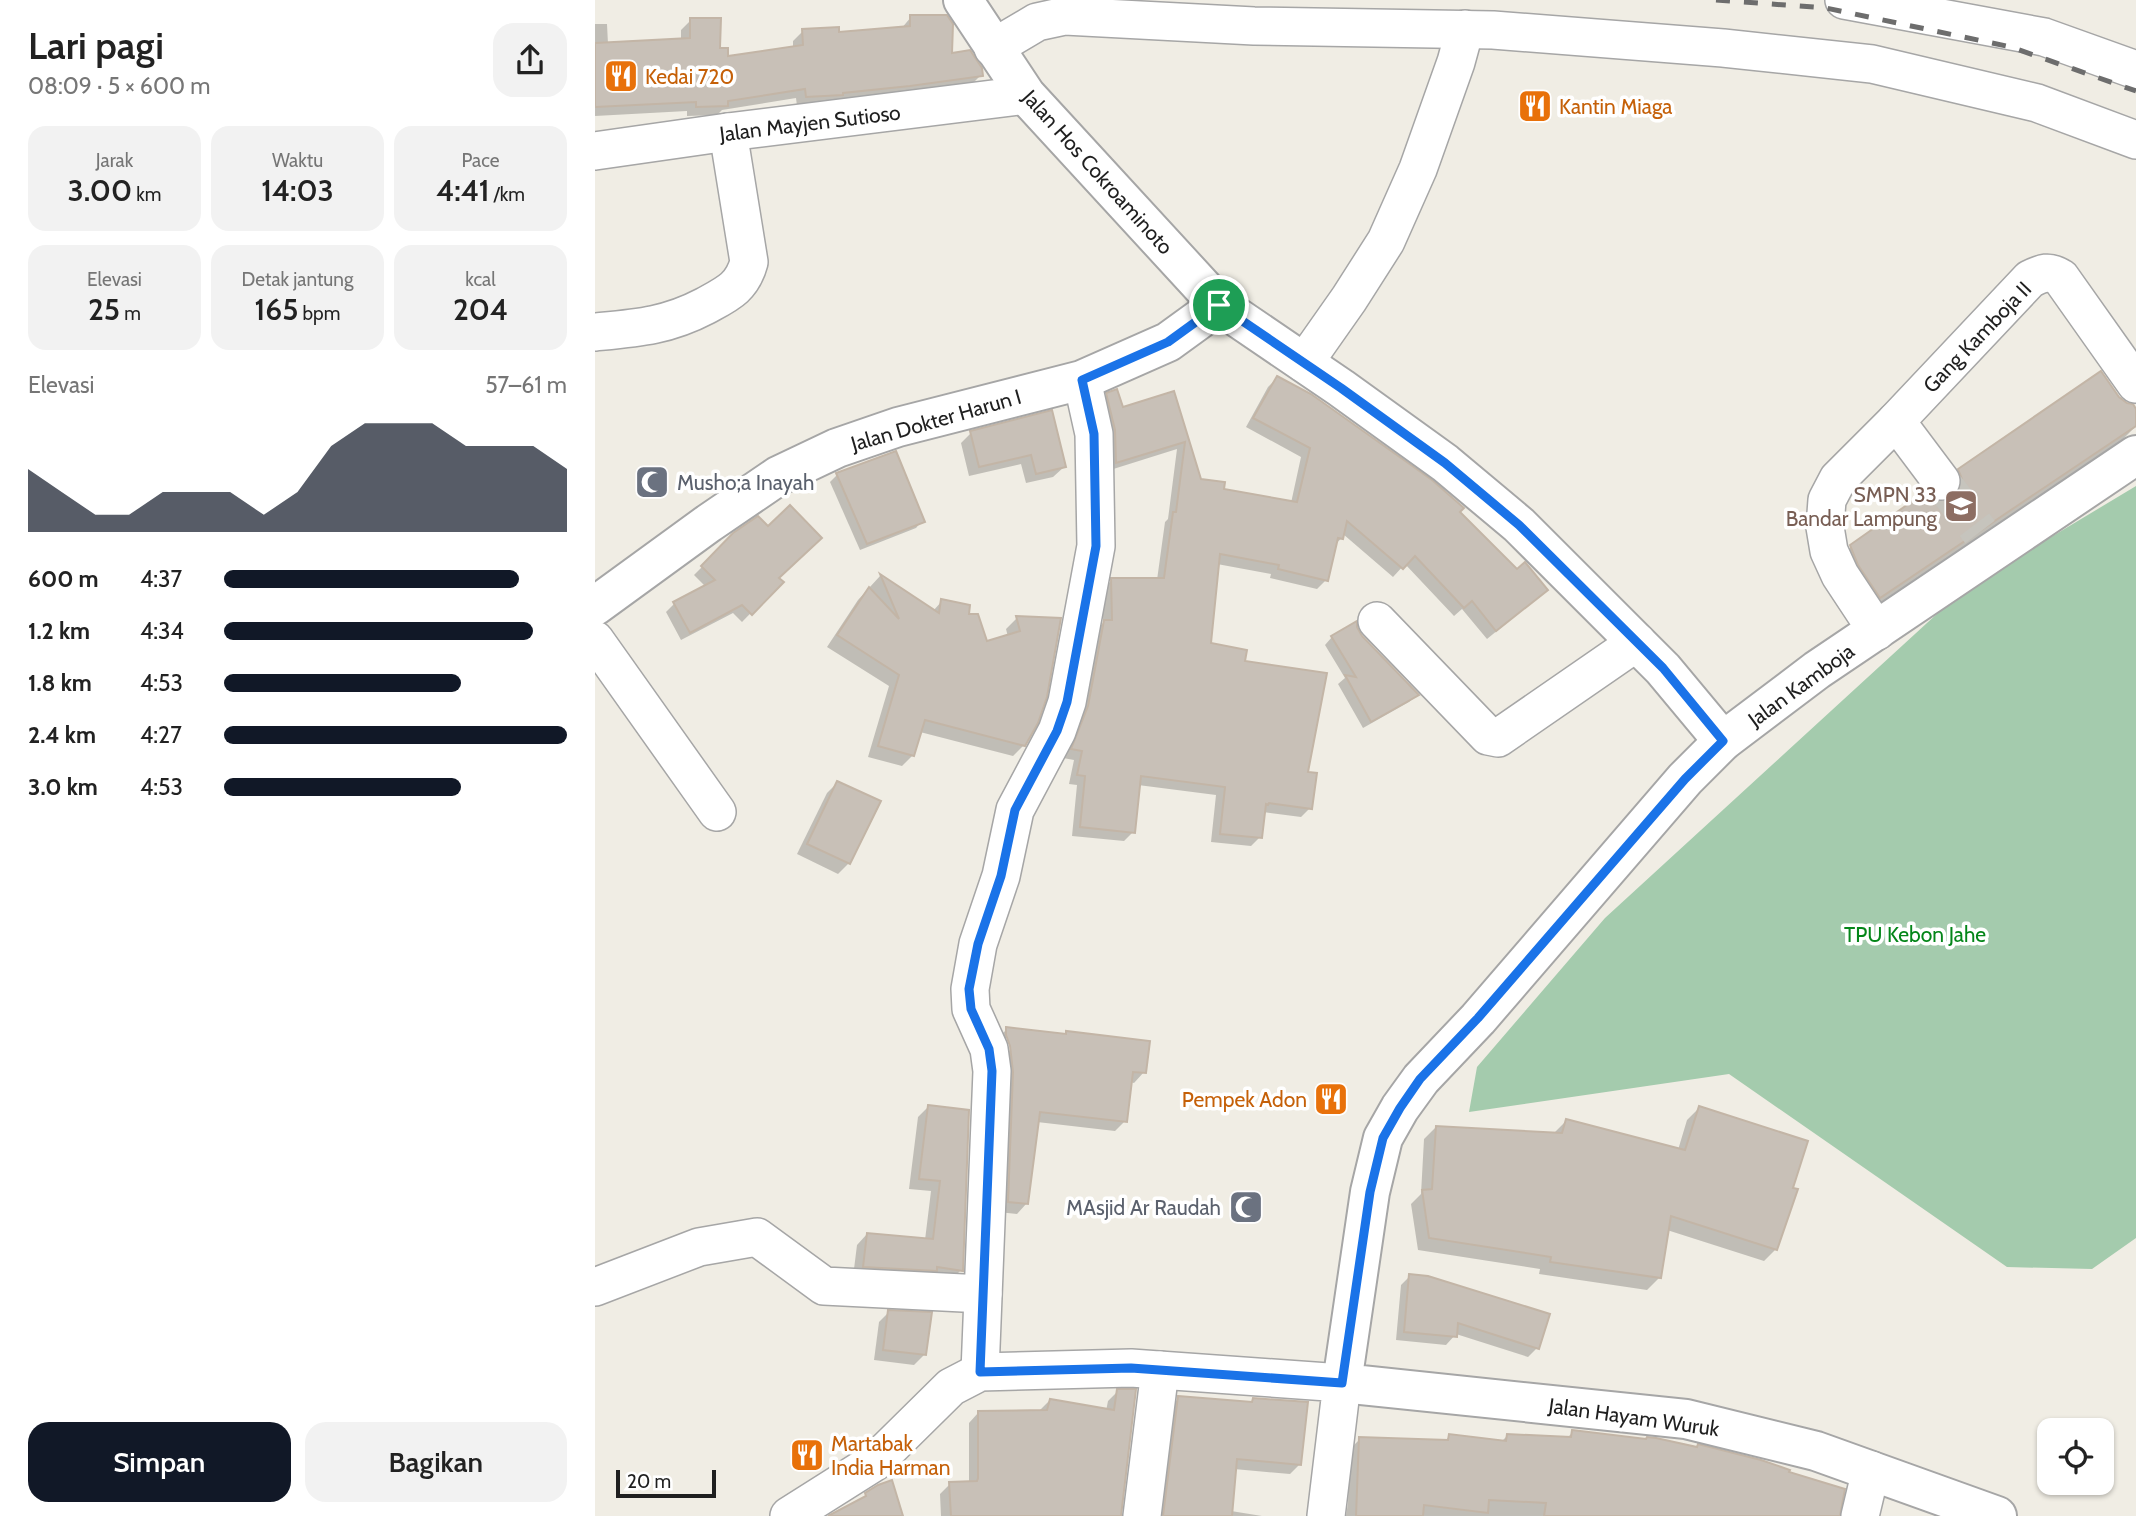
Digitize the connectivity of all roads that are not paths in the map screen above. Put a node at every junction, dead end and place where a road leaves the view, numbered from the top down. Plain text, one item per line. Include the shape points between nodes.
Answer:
1 (963, 0) edge
2 (1844, 0) edge
3 (1465, 29) junction
4 (993, 48) junction
5 (2136, 70) edge
6 (1026, 95) junction
7 (728, 132) junction
8 (2136, 139) edge
9 (595, 151) edge
10 (1219, 305) junction
11 (595, 332) edge
12 (1304, 363) junction
13 (1082, 380) junction
14 (2136, 384) edge
15 (1896, 421) junction
16 (2136, 454) edge
17 (1941, 481) tunnel mouth
18 (595, 606) edge
19 (1377, 621) dead end
20 (1877, 631) junction
21 (595, 640) edge
22 (1636, 642) junction
23 (1723, 741) junction
24 (717, 812) dead end
25 (595, 1287) edge
26 (983, 1294) junction
27 (1160, 1370) junction
28 (980, 1372) junction
29 (1342, 1383) junction
30 (1871, 1470) junction
31 (789, 1516) edge
32 (1142, 1516) edge
33 (1326, 1516) edge
34 (1860, 1516) edge
35 (1997, 1516) edge

1 - 4 street, Jalan Hos Cokroaminoto
2 - 5 street via 2045,37
3 - 4 street via 1254,26 1065,16 1037,22
3 - 8 street via 1872,64 2037,103
3 - 12 street via 1418,169 1386,241
4 - 6 street, Jalan Hos Cokroaminoto
6 - 7 street, Jalan Mayjen Sutioso
6 - 10 street, Jalan Hos Cokroaminoto
7 - 9 street, Jalan Mayjen Sutioso
7 - 11 street via 748,262 745,277 733,290 690,314 647,327
10 - 12 street, Jalan Hos Cokroaminoto
10 - 13 street, Jalan Dokter Harun I via 1168,342
12 - 22 street, Jalan Hos Cokroaminoto via 1445,463 1519,525
13 - 18 street, Jalan Dokter Harun I via 898,427 801,465 778,476
13 - 26 street via 1094,434 1096,546 1067,702 1057,731 1015,810 969,989 992,1071
14 - 15 street, Gang Kamboja II via 2060,278 2042,272 2030,279
15 - 17 street
15 - 20 street, Gang Kamboja II via 1838,479 1827,500 1829,551
16 - 20 street, Jalan Kamboja via 1986,542
19 - 22 street via 1488,736 1498,738
20 - 23 street, Jalan Kamboja
21 - 24 street
22 - 23 street, Jalan Hos Cokroaminoto
23 - 29 street, Jalan Kamboja via 1420,1079 1392,1123 1370,1192
25 - 26 street via 699,1247 757,1237 824,1286
26 - 28 street
27 - 28 street
27 - 29 street
27 - 32 street
28 - 31 street via 951,1387 876,1461
29 - 30 street, Jalan Hayam Wuruk via 1686,1419 1816,1451
29 - 33 street
30 - 34 street
30 - 35 street, Jalan Hayam Wuruk

